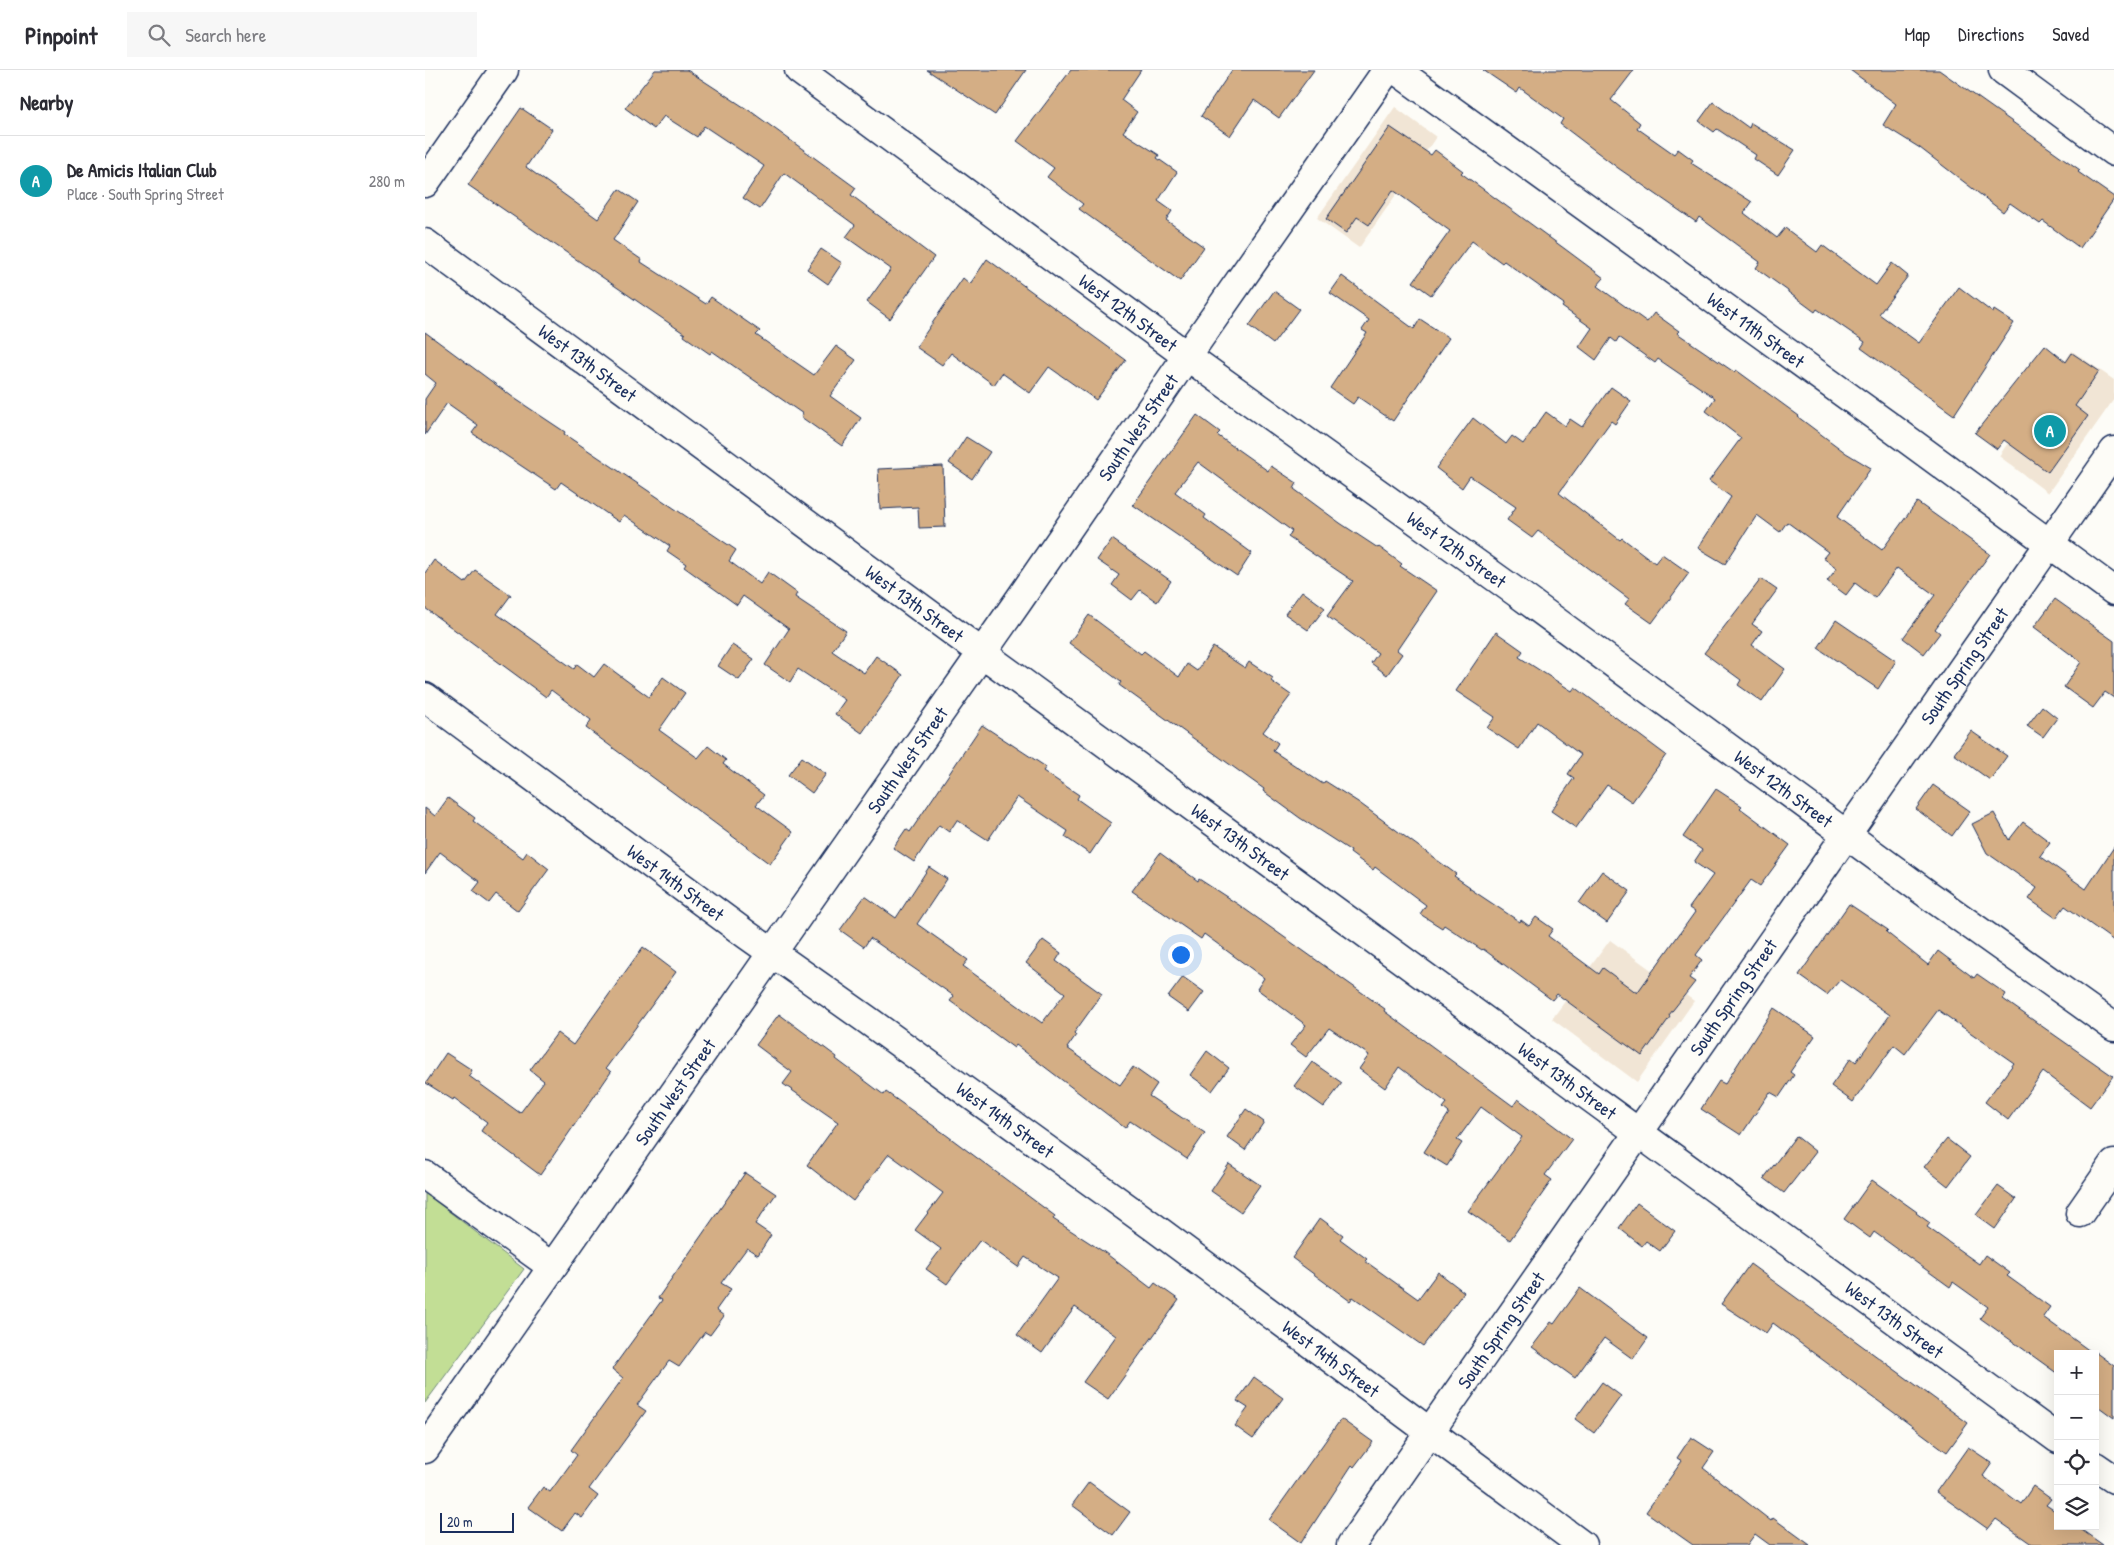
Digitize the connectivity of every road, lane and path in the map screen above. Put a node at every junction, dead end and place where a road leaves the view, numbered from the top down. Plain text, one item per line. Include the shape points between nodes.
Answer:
1 (504, 70) edge
2 (799, 70) edge
3 (1387, 70) edge
4 (1396, 70) edge
5 (2003, 70) edge
6 (2114, 152) edge
7 (425, 182) edge
8 (425, 244) edge
9 (1187, 356) junction
10 (2114, 451) edge
11 (2049, 543) junction
12 (2114, 591) edge
13 (982, 653) junction
14 (425, 697) edge
15 (1847, 834) junction
16 (772, 952) junction
17 (2114, 1027) edge
18 (1638, 1132) junction
19 (2114, 1164) edge
20 (425, 1175) edge
21 (2080, 1213) dead end
22 (551, 1266) junction
23 (1430, 1432) junction
24 (2054, 1436) edge
25 (425, 1449) edge
26 (2099, 1469) edge
27 (2114, 1480) edge
28 (1351, 1545) edge
29 (1582, 1545) edge

1 - 7 street
2 - 9 street, West 12th Street
3 - 9 street, South West Street
4 - 11 street, West 11th Street
5 - 6 street
8 - 13 street, West 13th Street
9 - 13 street, South West Street
9 - 15 street, West 12th Street
10 - 11 street, South Spring Street
11 - 12 street, West 11th Street
11 - 15 street, South Spring Street
13 - 16 street, South West Street
13 - 18 street, West 13th Street
14 - 16 street, West 14th Street
15 - 17 street, West 12th Street
15 - 18 street, South Spring Street
16 - 22 street, South West Street
16 - 23 street, West 14th Street via 1155,1228
18 - 23 street, South Spring Street
18 - 24 street, West 13th Street
19 - 21 street
20 - 22 street
22 - 25 street, South West Street
23 - 28 street, South Spring Street
23 - 29 street, West 14th Street
26 - 27 street

